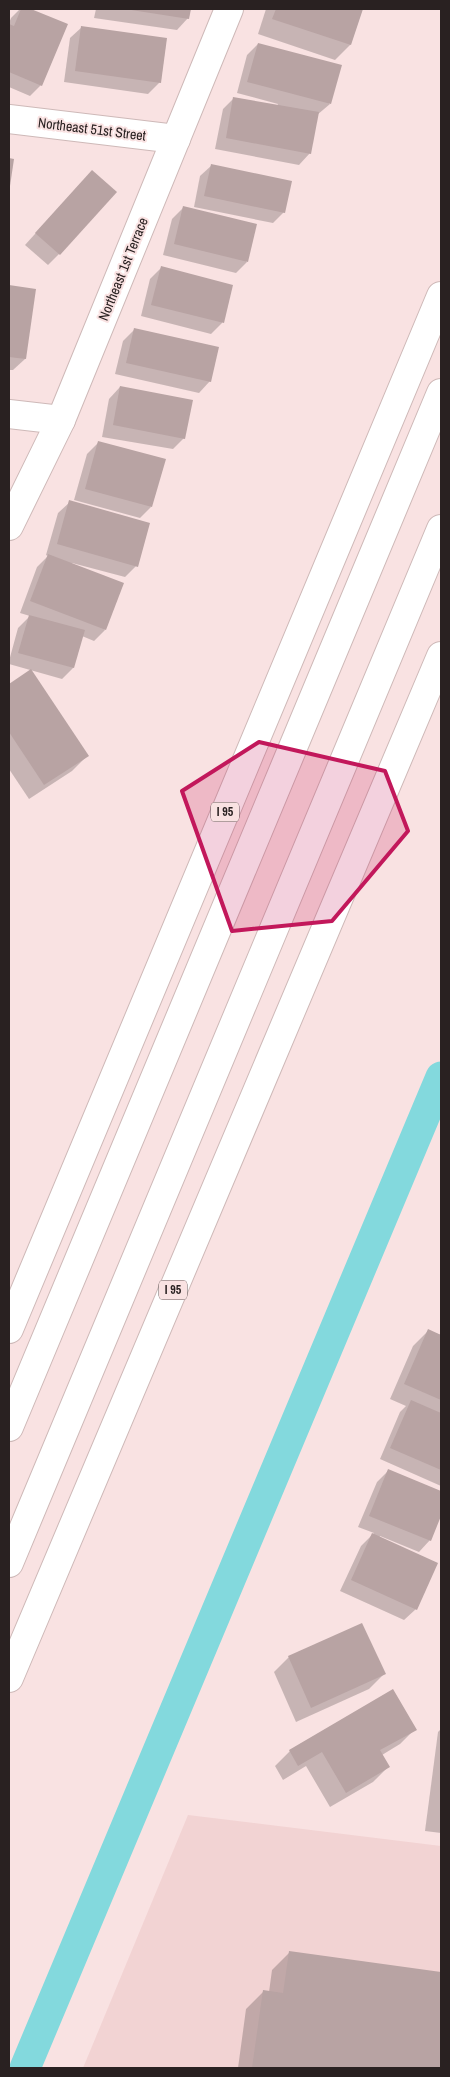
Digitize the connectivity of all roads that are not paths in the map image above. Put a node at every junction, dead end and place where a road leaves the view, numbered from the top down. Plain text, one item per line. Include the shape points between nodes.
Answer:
1 (228, 9) edge
2 (9, 119) edge
3 (176, 139) junction
4 (441, 296) edge
5 (441, 393) edge
6 (9, 414) edge
7 (61, 420) junction
8 (9, 526) edge
9 (441, 528) edge
10 (441, 656) edge
11 (9, 1329) edge
12 (9, 1427) edge
13 (9, 1563) edge
14 (9, 1678) edge

1 - 3 main road, Northeast 1st Terrace
2 - 3 main road, Northeast 51st Street
3 - 7 main road, Northeast 1st Terrace
4 - 11 main road, I 95
5 - 12 main road
6 - 7 main road
7 - 8 main road, Northeast 1st Terrace
9 - 13 main road
10 - 14 main road, I 95

